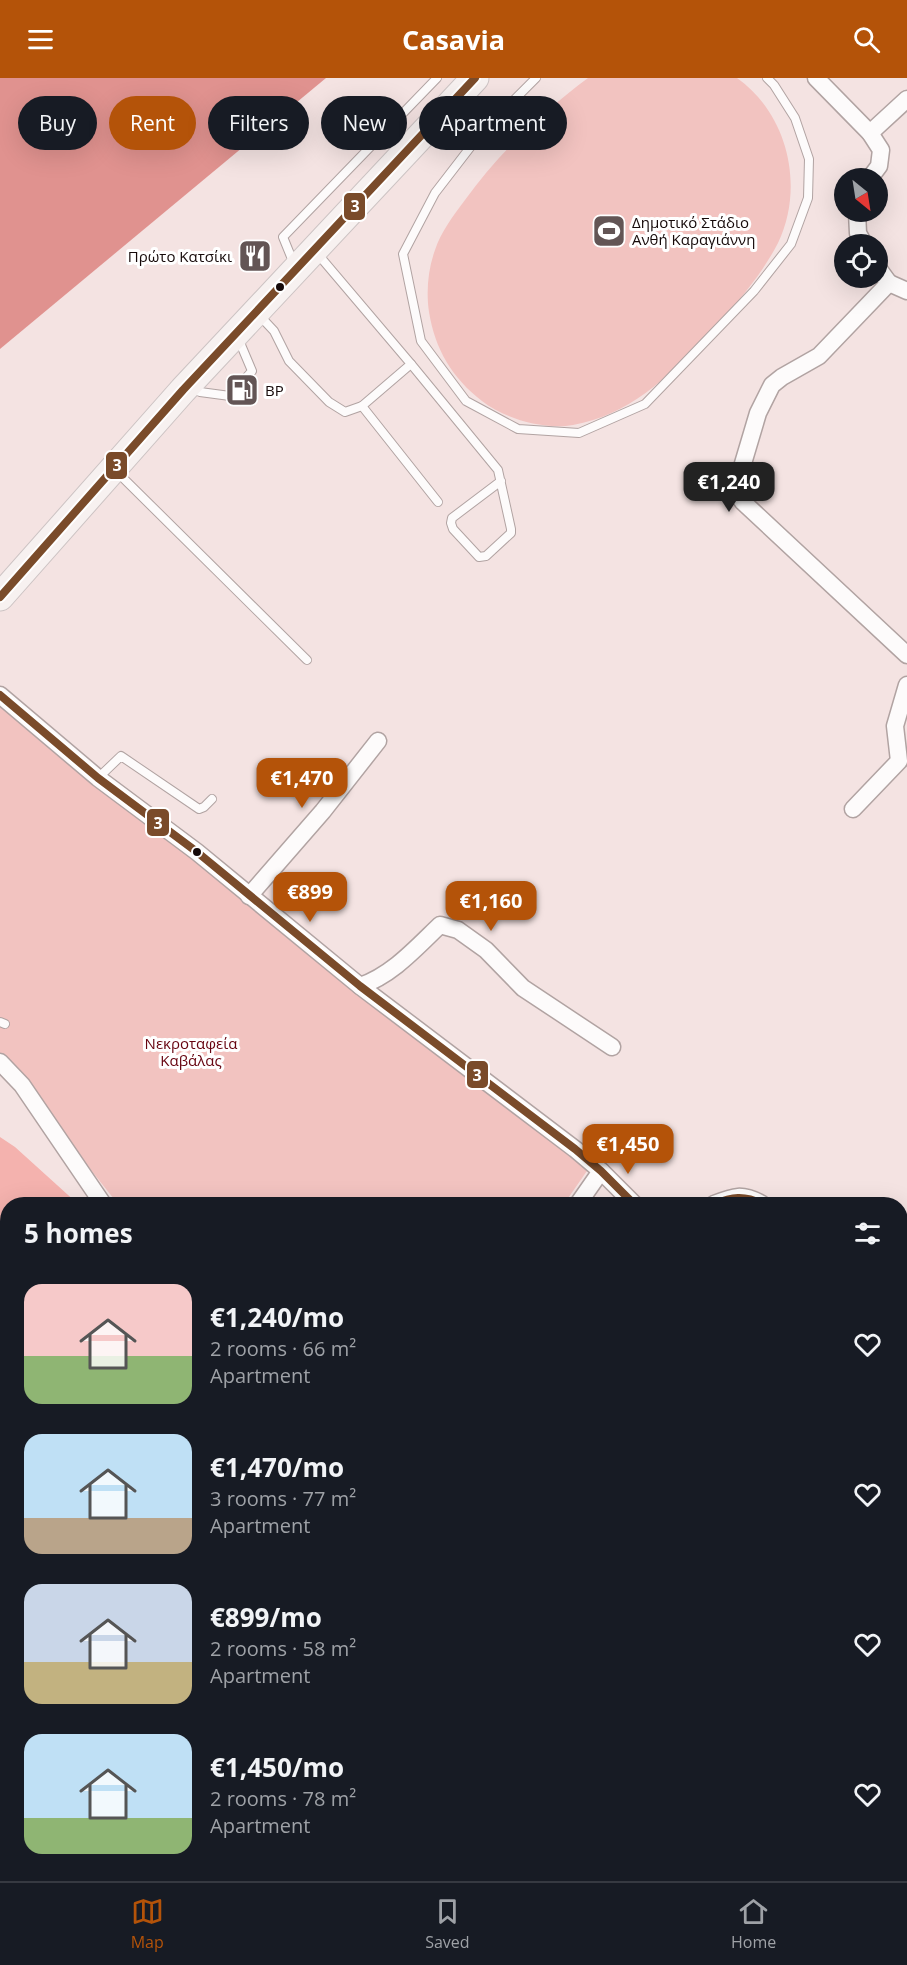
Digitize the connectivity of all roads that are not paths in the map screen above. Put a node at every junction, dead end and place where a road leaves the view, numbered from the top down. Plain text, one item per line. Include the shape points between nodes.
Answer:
1 (437, 78) edge
2 (475, 78) edge
3 (536, 78) edge
4 (766, 78) edge
5 (816, 78) edge
6 (907, 99) edge
7 (870, 133) junction
8 (878, 168) edge
9 (305, 260) junction
10 (889, 283) joint
11 (907, 291) edge
12 (256, 312) junction
13 (241, 345) dead end
14 (411, 364) junction
15 (244, 381) dead end
16 (200, 392) dead end
17 (232, 394) dead end
18 (362, 406) junction
19 (114, 468) junction
20 (501, 481) junction
21 (438, 502) dead end
22 (0, 597) edge
23 (907, 655) edge
24 (307, 660) dead end
25 (907, 685) edge
26 (0, 695) edge
27 (378, 741) dead end
28 (98, 778) junction
29 (212, 799) dead end
30 (853, 809) dead end
31 (249, 896) junction
32 (360, 986) junction
33 (612, 1047) dead end
34 (0, 1062) edge
35 (601, 1171) junction
36 (99, 1197) edge
37 (583, 1197) edge
38 (627, 1197) edge

1 - 9 lane via 283,237
2 - 9 main road
3 - 4 lane via 482,132 435,193 404,254 422,341 466,401 518,429 579,433 645,404 754,291 791,244 808,198 809,159 795,118
5 - 7 street
6 - 7 street
7 - 8 street via 881,150
9 - 12 main road
9 - 14 lane
10 - 11 street
10 - 23 street via 819,356 772,385 758,413 736,487 743,502
12 - 18 lane via 274,331 289,361 329,402 345,412
12 - 19 main road
13 - 15 lane via 252,371
14 - 18 lane
14 - 20 lane via 491,459
16 - 17 lane
18 - 21 lane
19 - 22 main road
19 - 24 lane
20 - 20 lane via 511,533 486,556 479,557 453,528 452,518
25 - 30 street via 895,726 899,761
26 - 28 street
27 - 31 street
28 - 29 lane via 121,756 199,809
28 - 31 street
31 - 32 street
32 - 33 street via 377,980 401,962 440,925 449,927 486,950 523,988
32 - 35 street
34 - 36 street via 22,1085
35 - 37 street
35 - 38 street

